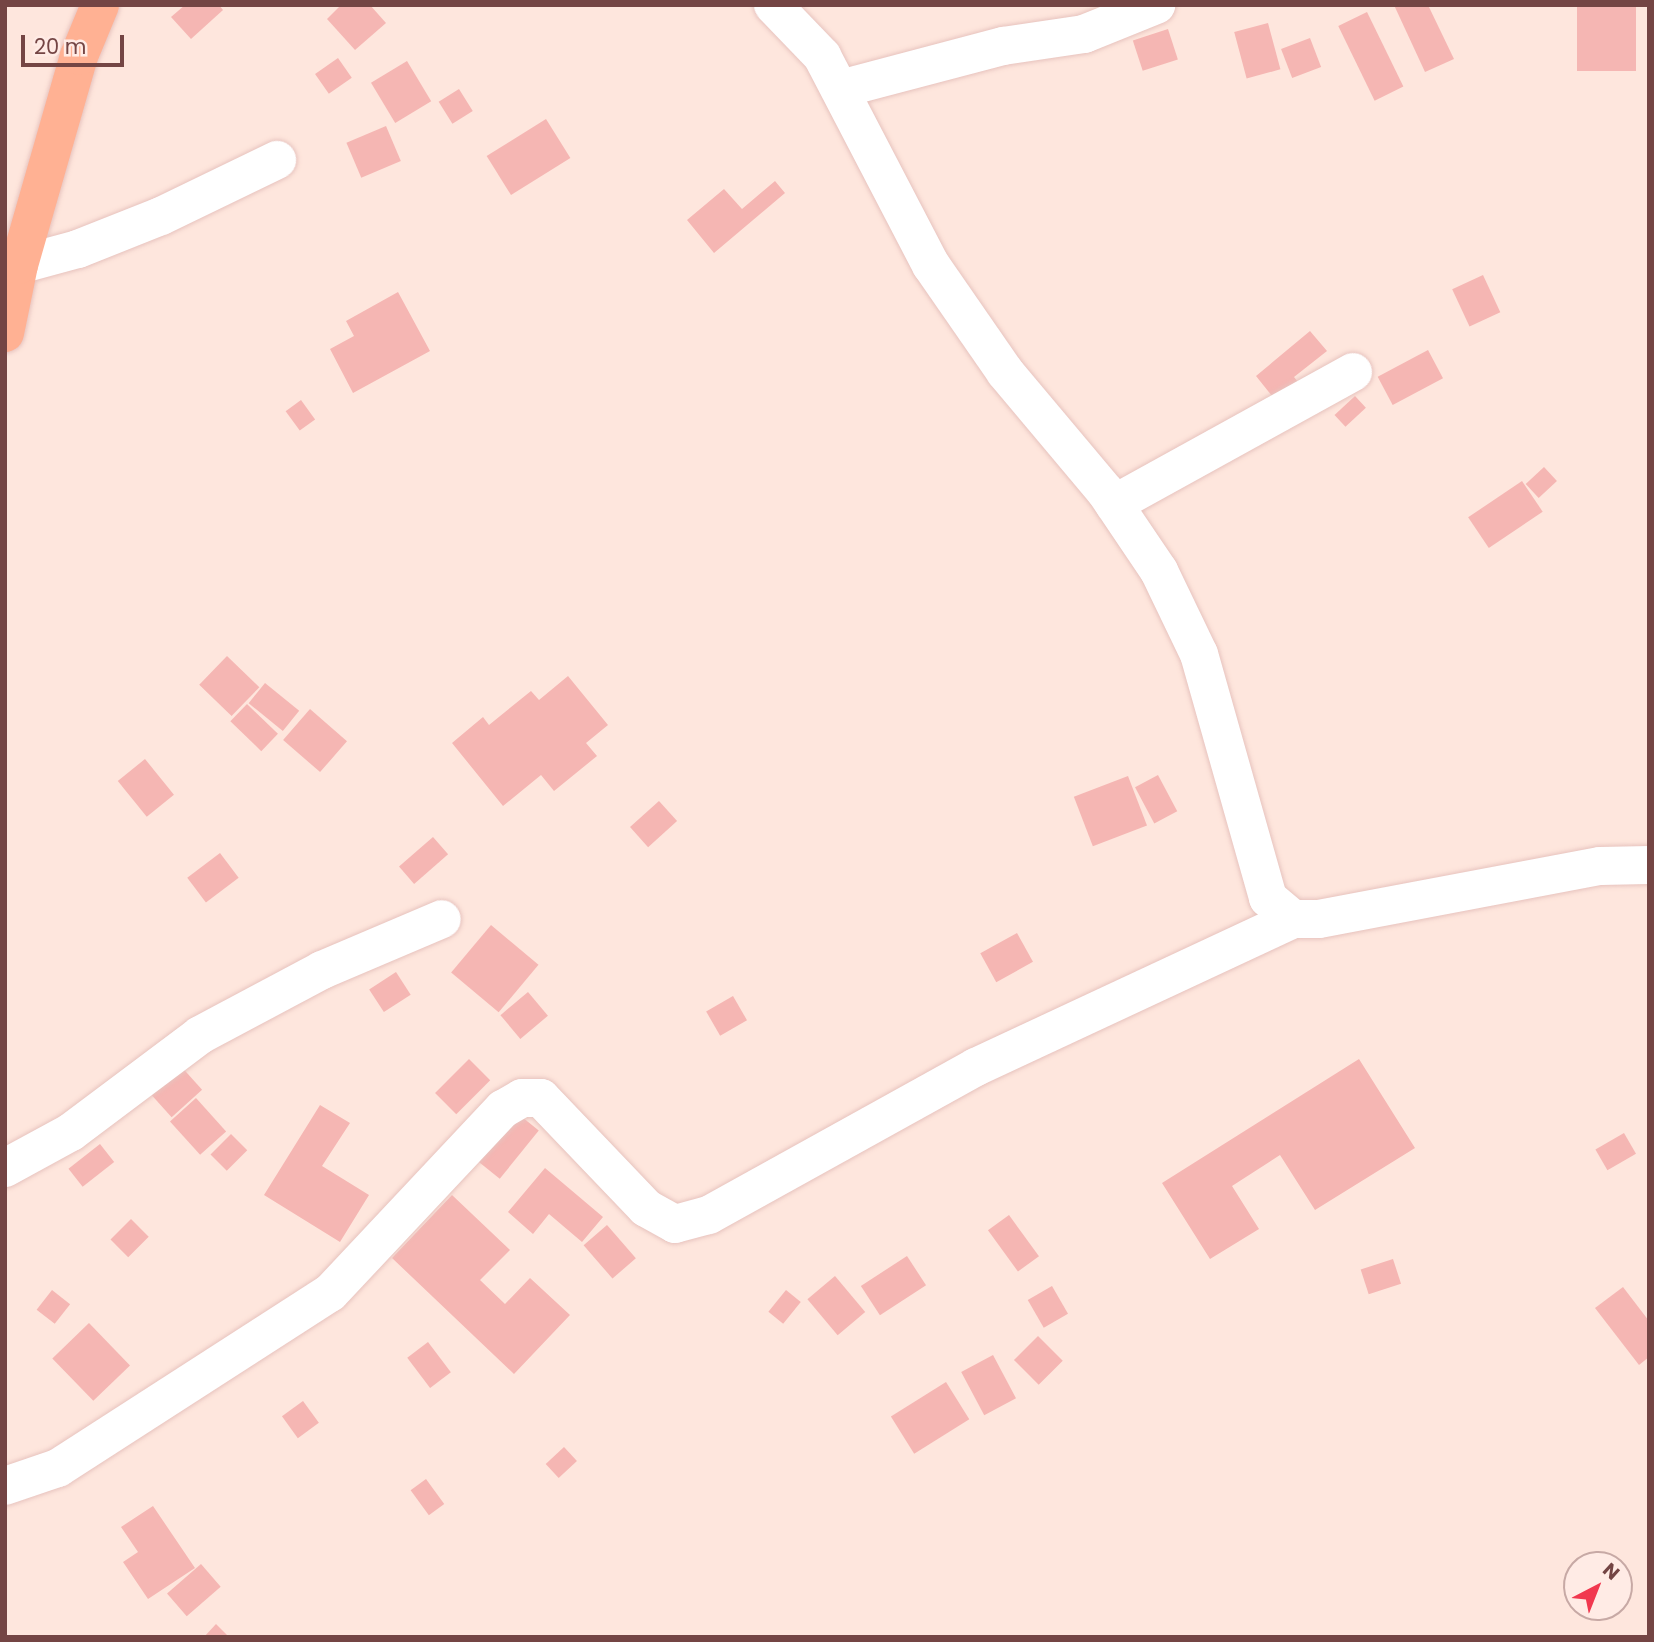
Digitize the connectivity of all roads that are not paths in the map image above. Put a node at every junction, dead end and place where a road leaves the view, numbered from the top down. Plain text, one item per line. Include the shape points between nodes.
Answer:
1 (100, 5) edge
2 (773, 5) edge
3 (1156, 5) edge
4 (840, 89) junction
5 (277, 160) dead end
6 (19, 265) junction
7 (5, 333) edge
8 (1353, 372) dead end
9 (1114, 504) junction
10 (1649, 865) edge
11 (442, 919) dead end
12 (1293, 919) junction
13 (5, 1168) edge
14 (5, 1486) edge

1 - 6 main road via 79,56
2 - 4 street via 822,56
3 - 4 street via 1084,34 1003,46
4 - 9 street via 931,265 1005,372
5 - 6 street via 161,216 78,249
6 - 7 main road
8 - 9 street
9 - 12 street via 1159,571 1199,654 1255,866 1268,898
10 - 12 street via 1600,866 1319,919
11 - 13 street via 322,970 200,1035 71,1132
12 - 14 street via 976,1067 709,1215 675,1224 646,1208 541,1098 522,1098 503,1109 330,1293 58,1468

